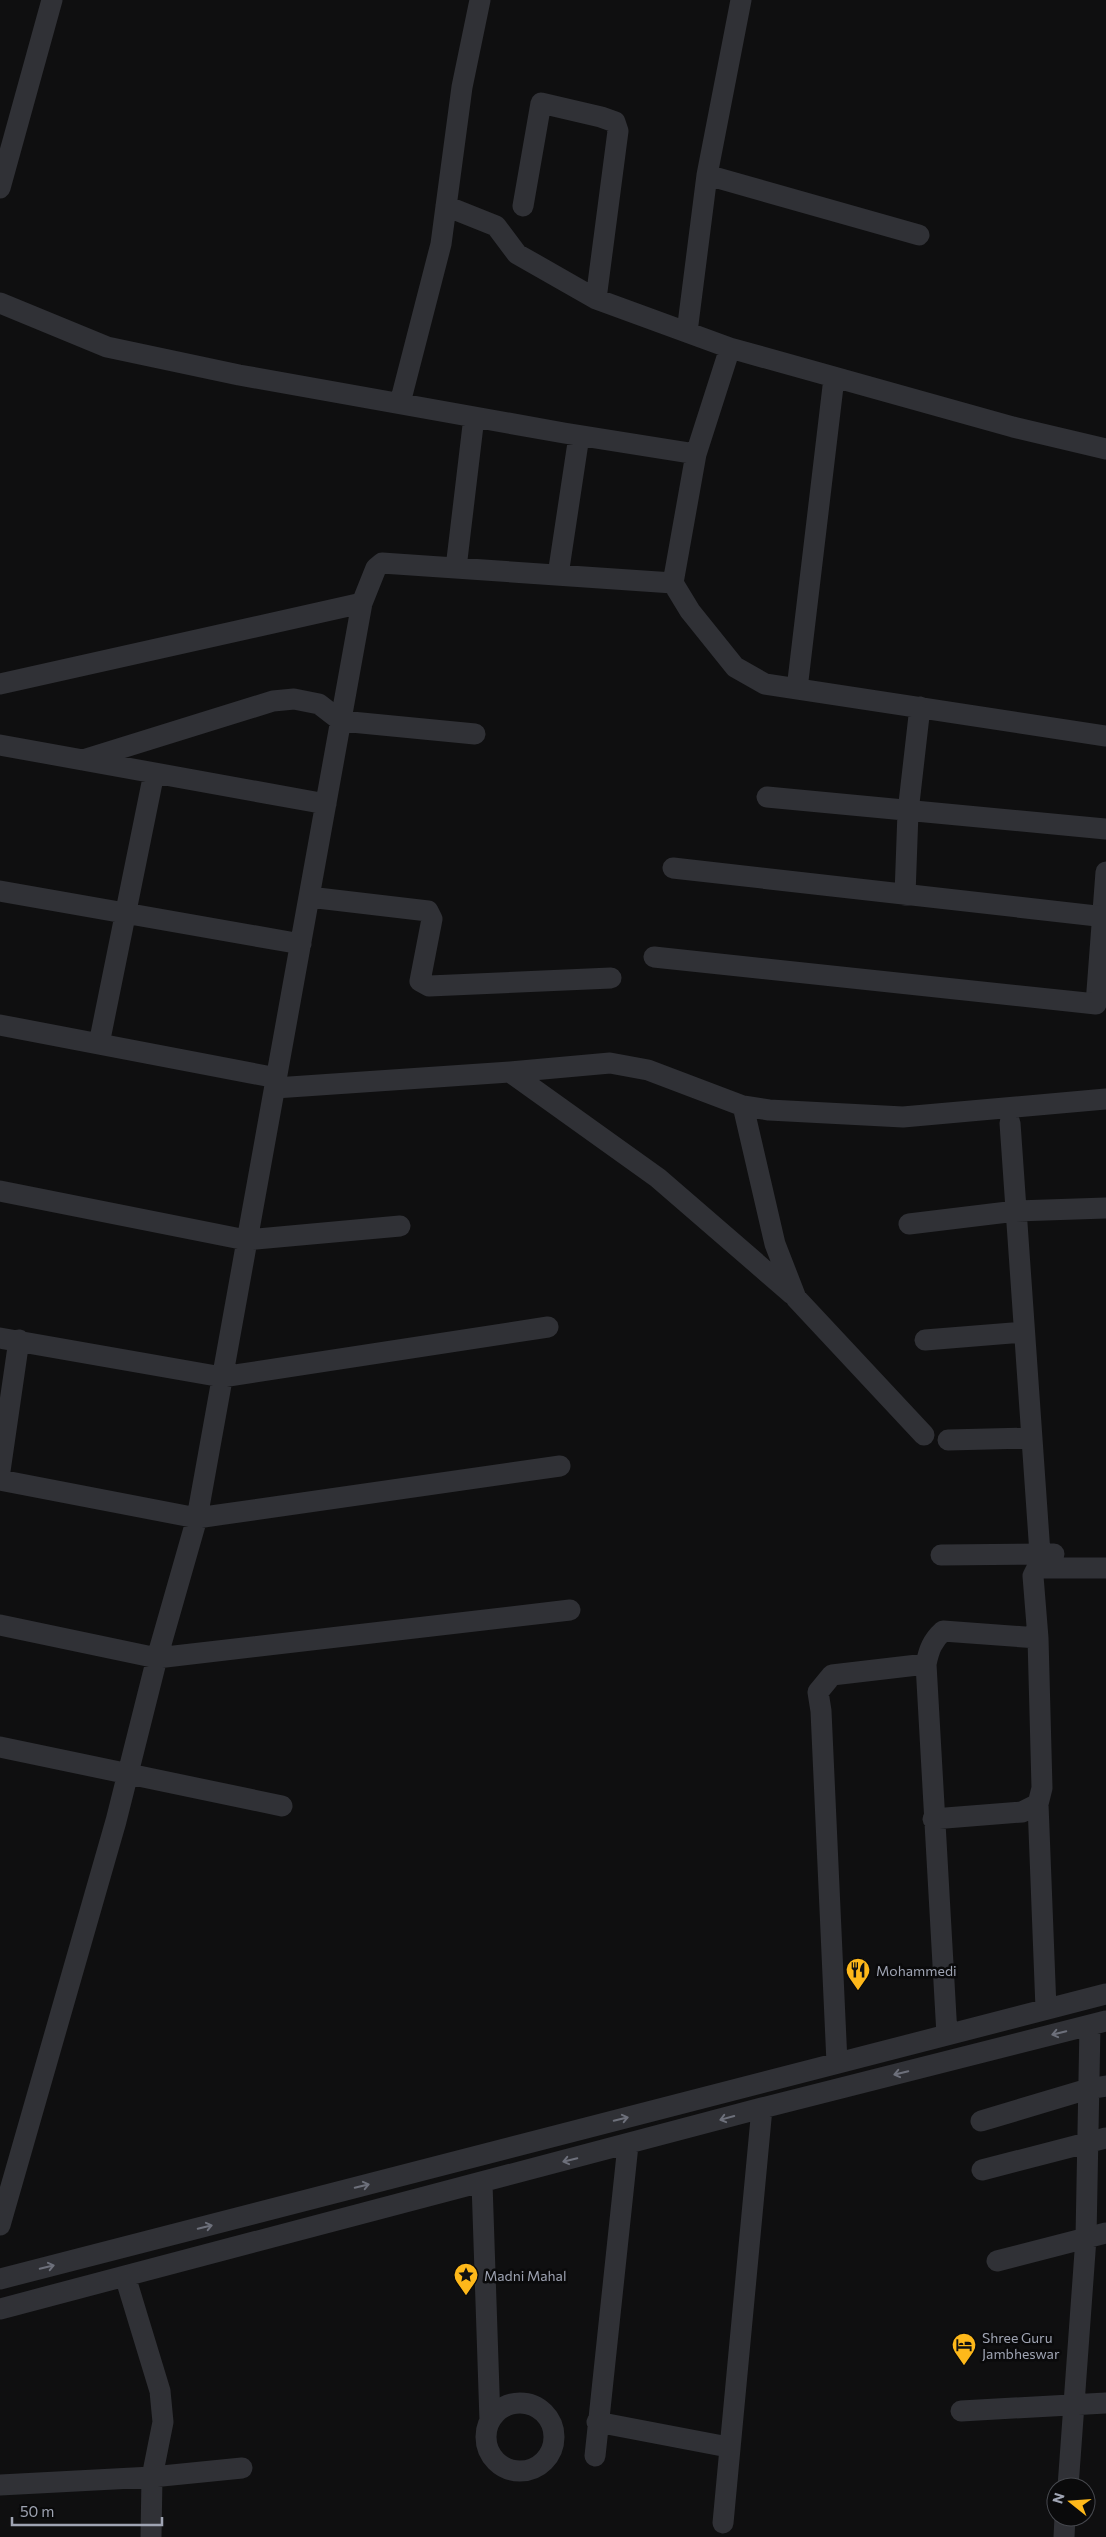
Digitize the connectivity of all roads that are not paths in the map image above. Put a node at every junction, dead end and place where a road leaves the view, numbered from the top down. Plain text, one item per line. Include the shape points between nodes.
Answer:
1 (52, 0) edge
2 (480, 0) edge
3 (742, 0) edge
4 (707, 175) junction
5 (0, 188) edge
6 (446, 206) junction
7 (523, 206) dead end
8 (919, 235) dead end
9 (596, 299) junction
10 (0, 303) edge
11 (687, 332) junction
12 (730, 348) junction
13 (834, 378) junction
14 (400, 403) junction
15 (474, 417) junction
16 (579, 436) junction
17 (1106, 449) edge
18 (696, 454) junction
19 (456, 568) junction
20 (558, 575) junction
21 (673, 583) junction
22 (362, 604) junction
23 (0, 684) edge
24 (797, 688) junction
25 (920, 707) junction
26 (341, 721) junction
27 (475, 734) dead end
28 (1106, 736) edge
29 (0, 745) edge
30 (83, 760) junction
31 (154, 773) junction
32 (766, 797) dead end
33 (326, 804) junction
34 (908, 812) junction
35 (1106, 829) edge
36 (674, 868) dead end
37 (1106, 872) edge
38 (0, 891) edge
39 (905, 895) junction
40 (309, 897) junction
41 (125, 913) junction
42 (1105, 917) edge
43 (301, 944) junction
44 (654, 957) dead end
45 (611, 978) dead end
46 (0, 1025) edge
47 (99, 1044) junction
48 (510, 1072) junction
49 (276, 1083) junction
50 (1106, 1099) edge
51 (743, 1106) junction
52 (1010, 1124) dead end
53 (0, 1190) edge
54 (1106, 1208) edge
55 (1016, 1211) junction
56 (909, 1224) dead end
57 (400, 1226) dead end
58 (246, 1240) junction
59 (796, 1298) junction
60 (548, 1326) dead end
61 (1024, 1332) junction
62 (9, 1339) edge
63 (925, 1340) dead end
64 (222, 1377) junction
65 (924, 1435) dead end
66 (1032, 1438) junction
67 (948, 1440) dead end
68 (560, 1466) dead end
69 (0, 1471) edge
70 (0, 1480) edge
71 (197, 1518) junction
72 (1074, 1554) dead end
73 (941, 1555) dead end
74 (1040, 1561) junction
75 (1106, 1568) edge
76 (570, 1610) dead end
77 (0, 1625) edge
78 (1038, 1638) junction
79 (157, 1658) junction
80 (926, 1664) junction
81 (0, 1748) edge
82 (128, 1776) junction
83 (1038, 1804) junction
84 (282, 1806) dead end
85 (933, 1819) junction
86 (1106, 1994) edge
87 (1046, 2009) junction
88 (1098, 2023) edge
89 (947, 2035) junction
90 (837, 2063) junction
91 (1097, 2087) edge
92 (762, 2108) junction
93 (981, 2121) dead end
94 (1097, 2141) edge
95 (628, 2146) junction
96 (982, 2170) dead end
97 (482, 2183) junction
98 (0, 2225) edge
99 (1106, 2232) edge
100 (1086, 2238) junction
101 (996, 2261) dead end
102 (125, 2276) junction
103 (0, 2279) edge
104 (0, 2309) edge
105 (1106, 2403) edge
106 (1073, 2406) junction
107 (962, 2411) dead end
108 (490, 2421) dead end
109 (598, 2422) junction
110 (728, 2447) junction
111 (595, 2456) dead end
112 (242, 2468) dead end
113 (152, 2477) junction
114 (1069, 2477) edge
115 (0, 2485) edge
116 (723, 2523) dead end
117 (151, 2537) edge

1 - 5 street
2 - 6 street via 462,87
3 - 4 street
4 - 8 street
4 - 11 street
6 - 9 street via 496,226 517,254
6 - 14 street via 441,244
7 - 9 street via 541,104 615,122 618,131
9 - 11 street
10 - 14 street via 107,348
11 - 12 street
12 - 13 street
12 - 18 street
13 - 17 street
13 - 24 street
14 - 15 street
15 - 16 street
15 - 19 street
16 - 18 street
16 - 20 street
18 - 21 street
19 - 20 street
19 - 22 street via 382,563 376,568
20 - 21 street
21 - 24 street via 690,611 734,667 765,684
22 - 23 street
22 - 26 street
24 - 25 street
25 - 28 street
25 - 34 street
26 - 27 street
26 - 30 street via 320,704 294,699 273,701
26 - 33 street
29 - 30 street
30 - 31 street
31 - 33 street
31 - 41 street
32 - 34 street
33 - 40 street
34 - 35 street
34 - 39 street
36 - 39 street
37 - 42 street
38 - 41 street
39 - 42 street
40 - 43 street
40 - 45 street via 428,911 432,920 420,981 429,986
41 - 43 street
41 - 47 street
42 - 44 street via 1096,1004
43 - 49 street
46 - 47 street
47 - 49 street
48 - 49 street
48 - 51 street via 610,1062 648,1070
48 - 59 street via 658,1178
49 - 58 street
50 - 51 street via 903,1117
51 - 59 street via 774,1244
52 - 55 street
53 - 58 street
54 - 55 street
55 - 56 street
55 - 61 street
57 - 58 street
58 - 64 street
59 - 65 street
60 - 64 street
61 - 63 street
61 - 66 street
62 - 64 street
62 - 69 street
64 - 71 street
66 - 67 street
66 - 74 street
68 - 71 street
70 - 71 street
71 - 79 street
72 - 74 street
73 - 74 street
74 - 75 street
74 - 78 street via 1033,1576
76 - 79 street
77 - 79 street
78 - 80 street via 943,1631 934,1638
78 - 83 street via 1042,1788
79 - 82 street
80 - 85 street
80 - 90 street via 832,1675 818,1692
81 - 82 street
82 - 84 street
82 - 98 street
83 - 85 street via 1022,1812
83 - 87 street
85 - 89 street
86 - 87 street
87 - 89 street
88 - 91 street
88 -> 92 street
89 - 90 street
103 -> 90 street
91 - 93 street
91 - 94 street
92 -> 95 street
92 - 110 street
94 - 96 street
94 - 100 street
95 -> 97 street
95 - 109 street
97 - 102 street
97 - 108 street
99 - 100 street
100 - 101 street
100 - 106 street
102 - 104 street
102 - 113 street via 160,2391 163,2422
105 - 106 street
106 - 107 street
106 - 114 street
109 - 110 street
109 - 111 street
110 - 116 street
112 - 113 street
113 - 115 street
113 - 117 street

